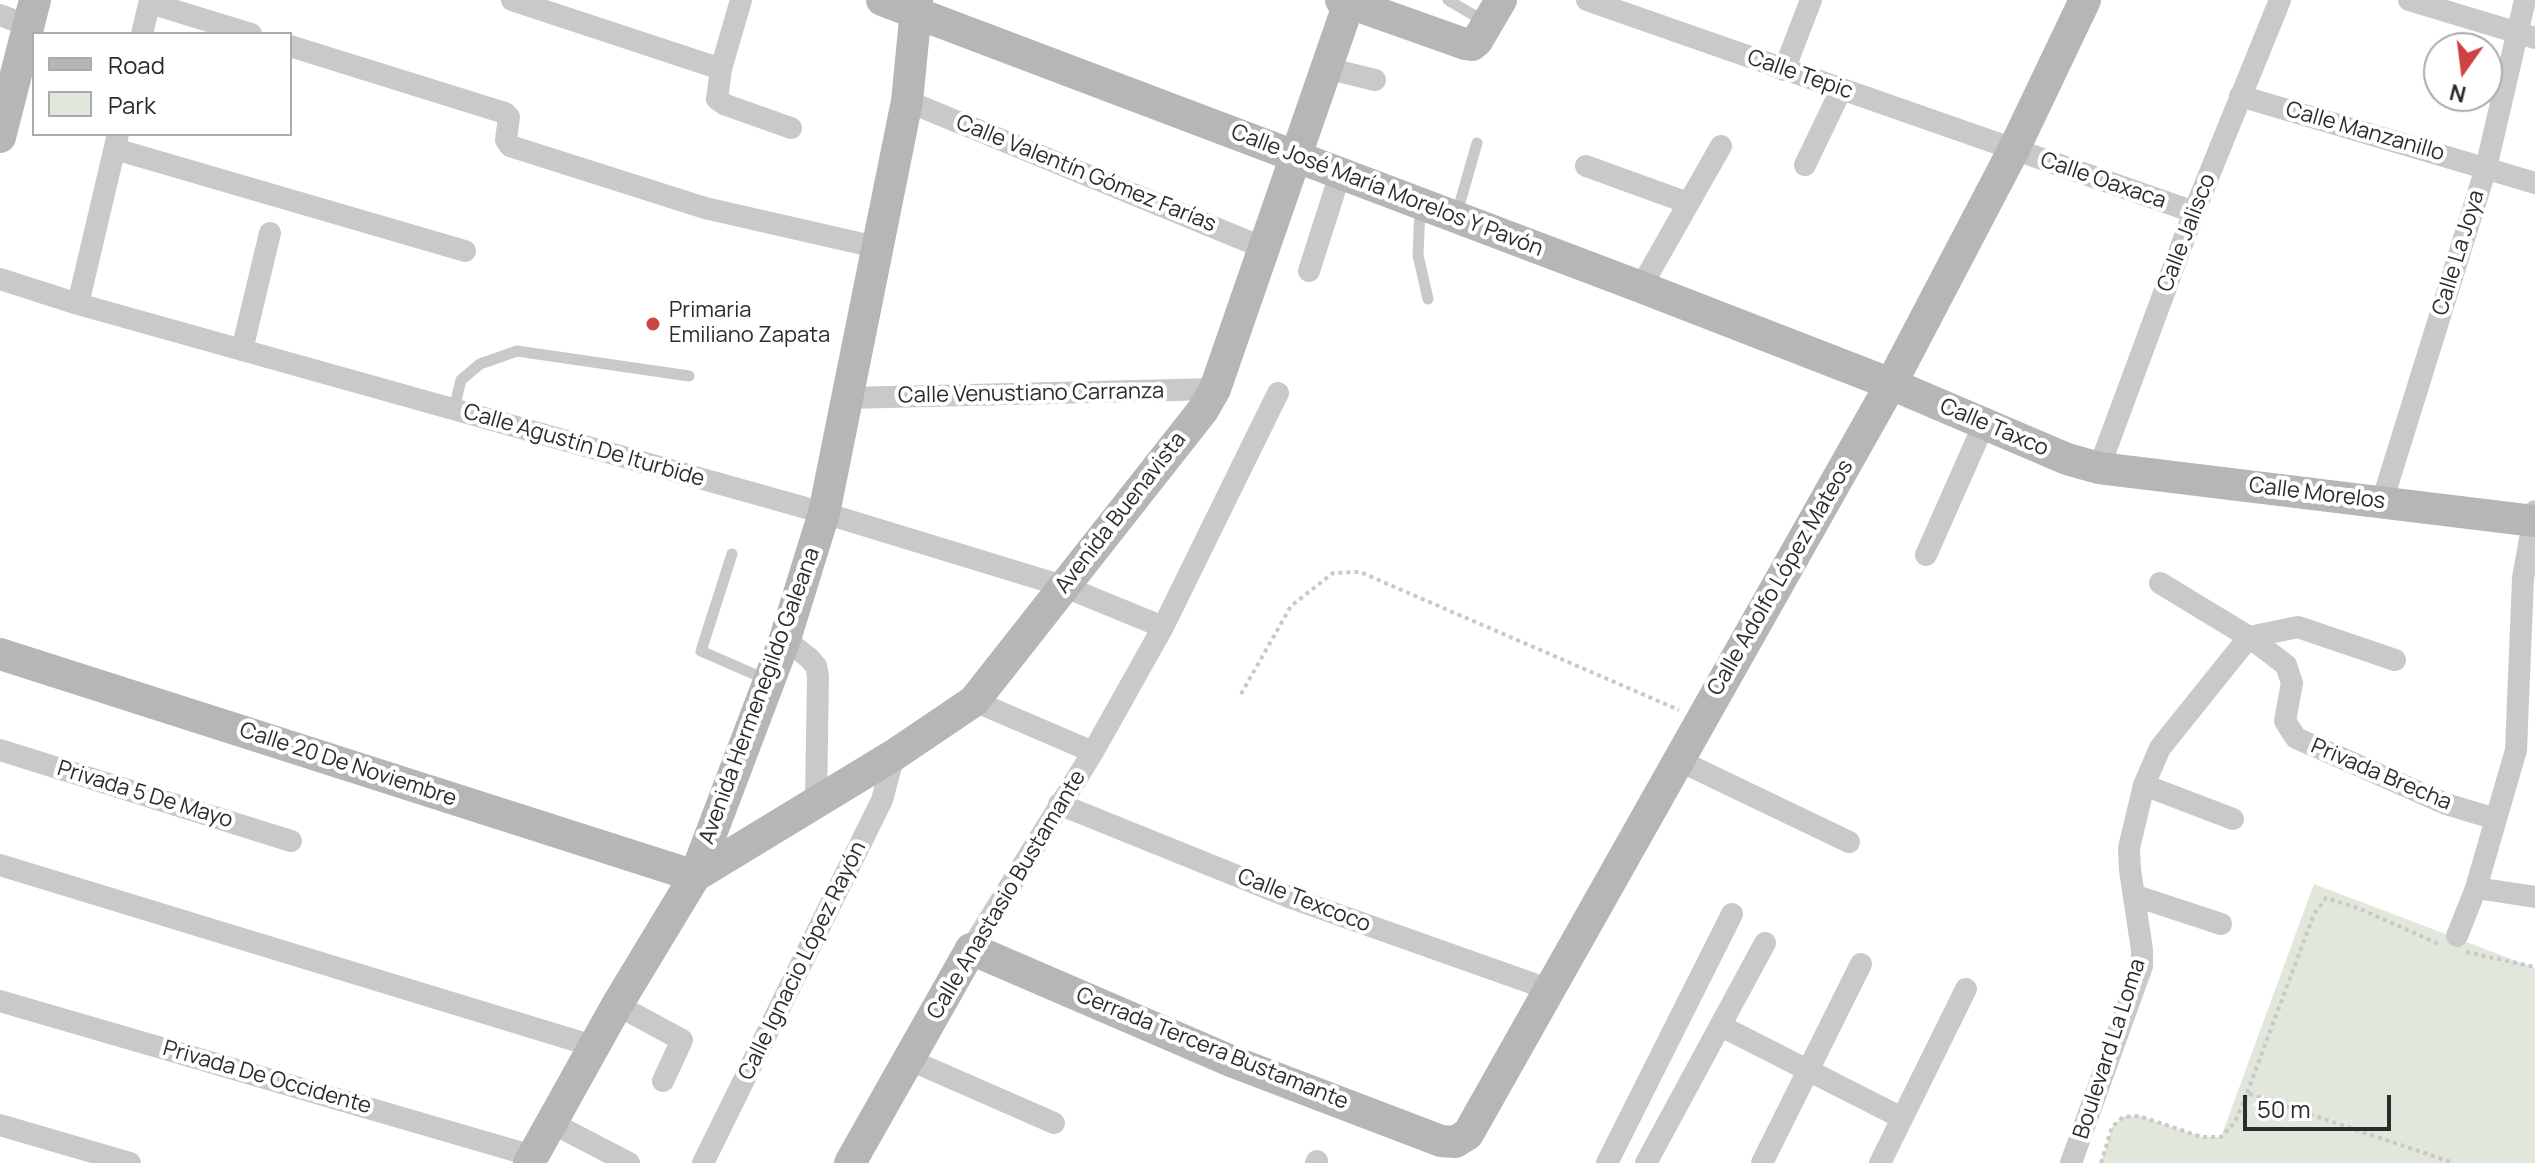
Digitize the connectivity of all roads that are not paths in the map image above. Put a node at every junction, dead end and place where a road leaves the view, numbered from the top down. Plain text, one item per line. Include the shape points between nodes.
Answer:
1 (512, 0) edge
2 (741, 0) edge
3 (882, 0) edge
4 (1448, 0) edge
5 (1587, 0) edge
6 (1811, 0) edge
7 (2085, 0) edge
8 (2280, 0) edge
9 (2409, 0) edge
10 (2525, 0) edge
11 (150, 1) edge
12 (1347, 1) edge
13 (916, 6) edge
14 (21, 14) edge
15 (1487, 23) edge
16 (142, 32) edge
17 (245, 32) edge
18 (2526, 35) edge
19 (292, 47) edge
20 (1326, 68) junction
21 (721, 69) junction
22 (1784, 70) junction
23 (1375, 80) dead end
24 (1841, 90) junction
25 (2240, 96) junction
26 (907, 101) junction
27 (791, 128) dead end
28 (0, 137) edge
29 (117, 142) edge
30 (1477, 143) dead end
31 (1721, 146) dead end
32 (2013, 151) junction
33 (1295, 157) junction
34 (1805, 165) dead end
35 (1586, 166) dead end
36 (2486, 168) junction
37 (1340, 174) junction
38 (2535, 183) edge
39 (1688, 203) junction
40 (1420, 204) junction
41 (2194, 212) junction
42 (1456, 218) junction
43 (270, 233) dead end
44 (876, 247) junction
45 (1264, 248) junction
46 (465, 251) dead end
47 (1309, 271) dead end
48 (0, 279) edge
49 (1641, 287) junction
50 (1428, 299) dead end
51 (78, 304) junction
52 (242, 350) junction
53 (689, 376) dead end
54 (1891, 384) junction
55 (1215, 389) junction
56 (1278, 393) dead end
57 (847, 398) junction
58 (454, 409) junction
59 (1984, 424) junction
60 (2099, 468) junction
61 (2382, 502) junction
62 (824, 513) junction
63 (2534, 517) edge
64 (732, 554) dead end
65 (1926, 555) dead end
66 (2160, 583) dead end
67 (1063, 586) junction
68 (1163, 627) junction
69 (2528, 634) edge
70 (2249, 637) junction
71 (785, 639) junction
72 (0, 654) edge
73 (2395, 660) dead end
74 (769, 681) junction
75 (974, 701) junction
76 (0, 750) edge
77 (1093, 752) junction
78 (894, 755) junction
79 (1678, 760) junction
80 (2144, 785) junction
81 (816, 801) junction
82 (1059, 804) junction
83 (2233, 819) dead end
84 (2496, 819) junction
85 (291, 841) dead end
86 (1849, 842) dead end
87 (0, 865) edge
88 (695, 876) junction
89 (2476, 888) junction
90 (2530, 893) edge
91 (2136, 896) junction
92 (1732, 914) dead end
93 (2221, 924) dead end
94 (1765, 943) dead end
95 (2457, 945) road end
96 (971, 949) junction
97 (1861, 964) dead end
98 (1966, 989) dead end
99 (1551, 990) junction
100 (0, 1001) edge
101 (617, 1005) junction
102 (1721, 1026) junction
103 (593, 1046) junction
104 (910, 1060) junction
105 (1808, 1070) junction
106 (663, 1081) dead end
107 (1902, 1118) junction
108 (552, 1123) junction
109 (1054, 1123) dead end
110 (0, 1125) edge
111 (1455, 1142) joint
112 (531, 1160) edge
113 (130, 1163) edge
114 (629, 1163) edge
115 (703, 1163) edge
116 (850, 1163) edge
117 (1607, 1163) edge
118 (1646, 1163) edge
119 (1762, 1163) edge
120 (1880, 1163) edge
121 (2071, 1163) edge

1 - 21 street
2 - 21 street
3 - 13 main road, Calle José María Morelos Y Pavón
4 - 15 lane
5 - 22 street, Calle Tepic
6 - 22 street
7 - 32 main road, Calle Adolfo López Mateos
8 - 25 street, Calle Jalisco
9 - 18 street
10 - 18 street, Calle La Joya
11 - 16 street
11 - 17 street
12 - 15 main road via 1465,44
12 - 20 main road, Avenida Buenavista
13 - 26 main road, Avenida Hermenegildo Galeana
13 - 33 main road, Calle José María Morelos Y Pavón
14 - 28 main road
18 - 36 street, Calle La Joya
19 - 44 street via 508,114 510,146 705,208
20 - 23 street
20 - 33 main road, Avenida Buenavista
21 - 27 street via 717,99
22 - 24 street, Calle Tepic
24 - 32 street, Calle Tepic
24 - 34 street
25 - 36 street, Calle Manzanillo
25 - 41 street, Calle Jalisco
26 - 44 main road, Avenida Hermenegildo Galeana
26 - 45 street, Calle Valentín Gómez Farías
29 - 46 street
29 - 51 street
30 - 42 lane
31 - 39 street
32 - 41 street, Calle Oaxaca
32 - 54 main road, Calle Adolfo López Mateos
33 - 37 main road, Calle José María Morelos Y Pavón
33 - 45 main road, Avenida Buenavista
35 - 39 street
36 - 38 street, Calle Manzanillo
36 - 61 street, Calle La Joya
37 - 40 main road, Calle José María Morelos Y Pavón
37 - 47 street
39 - 49 street
40 - 42 main road, Calle José María Morelos Y Pavón
40 - 50 lane via 1418,255
41 - 60 street, Calle Jalisco
42 - 49 main road, Calle José María Morelos Y Pavón
43 - 52 street
44 - 57 main road, Avenida Hermenegildo Galeana
45 - 55 main road, Avenida Buenavista
48 - 51 street, Calle Agustín De Iturbide
49 - 54 main road, Calle José María Morelos Y Pavón
51 - 52 street, Calle Agustín De Iturbide
52 - 58 street, Calle Agustín De Iturbide
53 - 58 lane via 517,351 480,364 461,380
54 - 59 main road, Calle Taxco
54 - 79 main road, Calle Adolfo López Mateos
55 - 57 street, Calle Venustiano Carranza
55 - 67 main road, Avenida Buenavista
56 - 68 street, Calle Anastasio Bustamante
57 - 62 main road, Avenida Hermenegildo Galeana
58 - 62 street, Calle Agustín De Iturbide
59 - 60 main road, Calle Taxco
59 - 65 street
60 - 61 main road, Calle Morelos
61 - 63 main road, Calle Morelos
62 - 67 street, Calle Agustín De Iturbide
62 - 71 main road, Avenida Hermenegildo Galeana
63 - 69 street via 2523,578
64 - 74 lane via 701,651
66 - 70 street
67 - 68 street, Calle Agustín De Iturbide
67 - 75 main road, Avenida Buenavista
68 - 77 street, Calle Anastasio Bustamante
69 - 84 street via 2516,750
70 - 73 street via 2298,627
70 - 80 street, Boulevard La Loma via 2160,748
70 - 84 street, Privada Brecha via 2291,674 2285,721 2296,738 2446,804
71 - 74 main road, Avenida Hermenegildo Galeana
71 - 81 street via 809,658 818,676
72 - 88 main road, Calle 20 De Noviembre
74 - 88 main road, Avenida Hermenegildo Galeana
75 - 77 street
75 - 78 main road, Avenida Buenavista
76 - 85 street, Privada 5 De Mayo
77 - 82 street, Calle Anastasio Bustamante
78 - 81 main road, Avenida Buenavista
78 - 115 street, Calle Ignacio López Rayón via 882,800
79 - 86 street
79 - 99 main road, Calle Adolfo López Mateos
80 - 83 street
80 - 91 street, Boulevard La Loma via 2129,848
81 - 88 main road, Avenida Buenavista
82 - 96 street, Calle Anastasio Bustamante
82 - 99 street, Calle Texcoco via 1294,899
84 - 89 street
87 - 103 street
88 - 101 main road, Avenida Hermenegildo Galeana
89 - 90 street
89 - 95 street
91 - 93 street
91 - 121 street, Boulevard La Loma via 2142,966
92 - 117 street
94 - 102 street
96 - 104 main road, Calle Anastasio Bustamante
96 - 111 main road, Cerrada Tercera Bustamante via 1231,1061
97 - 105 street
98 - 107 street
99 - 111 main road, Calle Adolfo López Mateos via 1468,1134
100 - 112 street, Privada De Occidente
101 - 103 main road, Avenida Hermenegildo Galeana
101 - 106 street via 682,1040
102 - 105 street
102 - 118 street
103 - 108 main road, Avenida Hermenegildo Galeana
104 - 109 street
104 - 116 main road, Calle Anastasio Bustamante
105 - 107 street
105 - 119 street
107 - 120 street
108 - 112 main road, Avenida Hermenegildo Galeana
108 - 114 street
110 - 113 street

